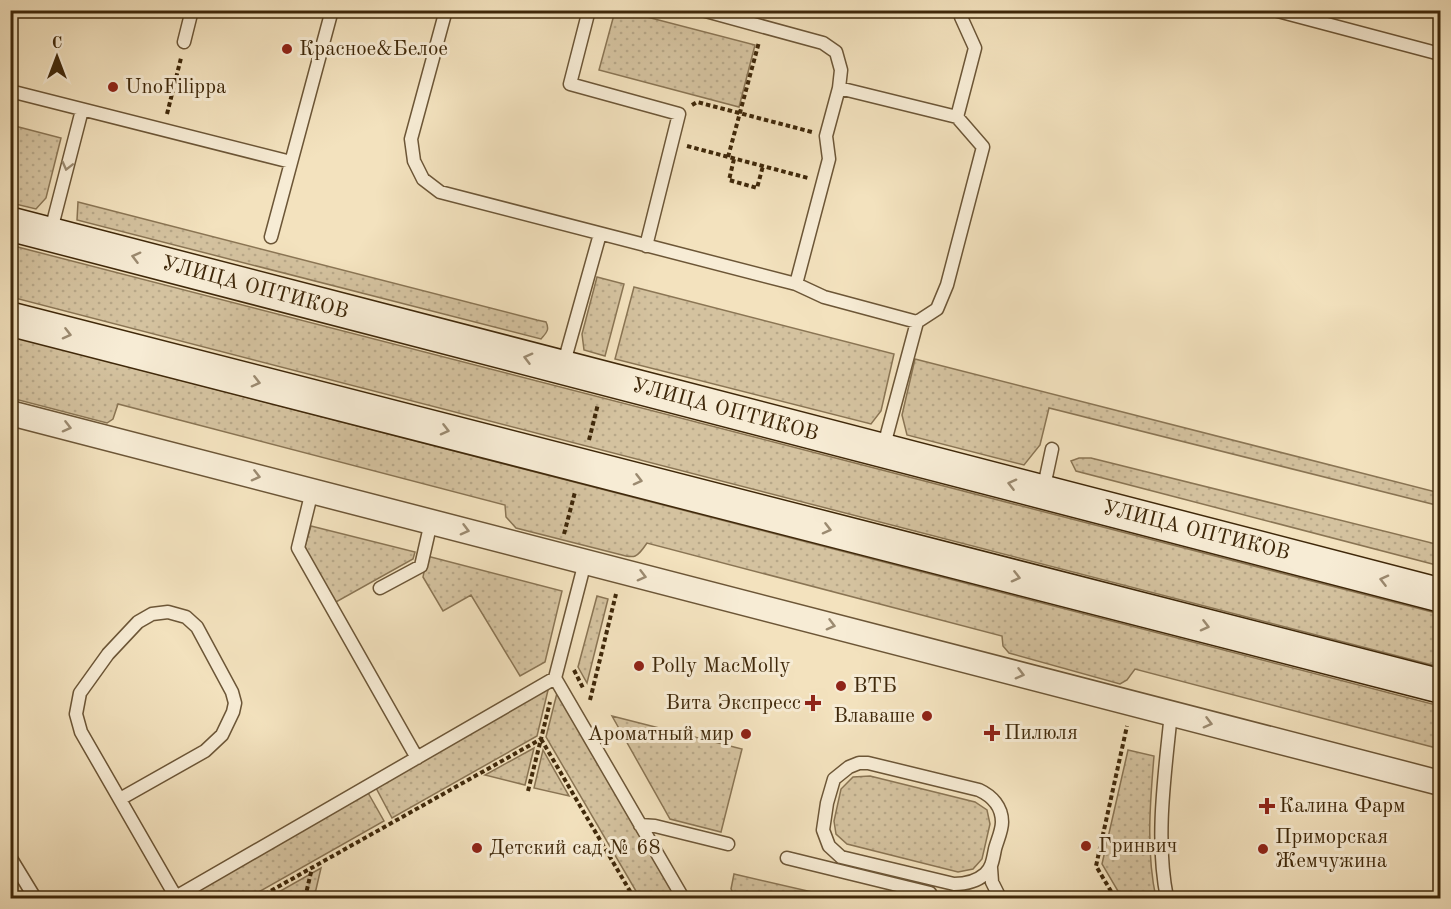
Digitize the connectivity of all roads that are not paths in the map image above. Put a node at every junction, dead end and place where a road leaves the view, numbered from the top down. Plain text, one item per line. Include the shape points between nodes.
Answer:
1 (192, 10) edge
2 (332, 10) edge
3 (446, 10) edge
4 (590, 10) edge
5 (702, 10) edge
6 (962, 10) edge
7 (1274, 10) edge
8 (184, 42) road end
9 (1440, 54) edge
10 (839, 88) junction
11 (10, 91) edge
12 (82, 110) junction
13 (957, 117) junction
14 (291, 162) junction
15 (10, 224) edge
16 (50, 234) junction
17 (600, 234) junction
18 (271, 237) dead end
19 (646, 246) junction
20 (796, 284) junction
21 (10, 319) edge
22 (917, 322) junction
23 (563, 368) junction
24 (10, 413) edge
25 (1052, 449) dead end
26 (883, 451) junction
27 (312, 491) junction
28 (1043, 492) junction
29 (431, 522) junction
30 (585, 562) junction
31 (380, 588) dead end
32 (1440, 595) edge
33 (555, 678) junction
34 (1440, 686) edge
35 (1171, 713) junction
36 (417, 758) junction
37 (1440, 783) edge
38 (120, 799) junction
39 (640, 825) junction
40 (655, 826) junction
41 (649, 840) junction
42 (728, 844) dead end
43 (10, 857) edge
44 (786, 858) dead end
45 (991, 867) junction
46 (933, 880) junction
47 (932, 896) edge
48 (35, 898) edge
49 (175, 898) edge
50 (683, 898) edge
51 (1000, 898) edge
52 (1167, 898) edge

1 - 8 lane
2 - 14 lane
3 - 17 lane via 411,139 414,161 423,179 440,192
4 - 19 lane via 570,84 679,114
5 - 10 lane via 823,43 836,52 841,69
6 - 13 lane via 975,48
7 - 9 lane
10 - 13 lane
10 - 20 lane via 826,136 829,159
11 - 12 lane
12 - 14 lane
12 -> 16 lane
13 - 22 lane via 983,147 947,285 937,309
14 - 18 lane
15 - 16 street, УЛИЦА ОПТИКОВ
23 -> 16 street, УЛИЦА ОПТИКОВ
17 - 19 lane
17 - 23 lane
19 - 20 lane
20 - 22 lane via 824,297
21 -> 34 street
22 - 26 lane
23 - 26 street, УЛИЦА ОПТИКОВ
24 -> 27 street
25 - 28 lane
28 -> 26 street, УЛИЦА ОПТИКОВ
27 - 29 street
27 - 36 lane via 298,548
32 -> 28 street, УЛИЦА ОПТИКОВ
29 -> 30 street
29 - 31 lane via 421,566
30 - 33 lane
30 -> 35 street
33 - 36 lane
33 - 39 lane
35 -> 37 street
35 - 52 lane via 1161,818
36 - 49 lane
38 - 38 lane via 81,732 76,714 80,693 138,622 152,614 168,612 186,617 197,627 232,692 233,712 222,735 205,751
38 - 49 lane
39 - 40 lane
39 - 41 lane
40 - 41 lane
40 - 42 lane
41 - 50 lane
43 - 48 lane
44 - 47 lane
45 - 46 lane via 965,884
45 - 46 lane via 1002,822 996,802 988,794 868,764 840,773 834,779 827,803 823,831 829,846 841,857
45 - 51 lane via 992,882
46 - 47 lane

